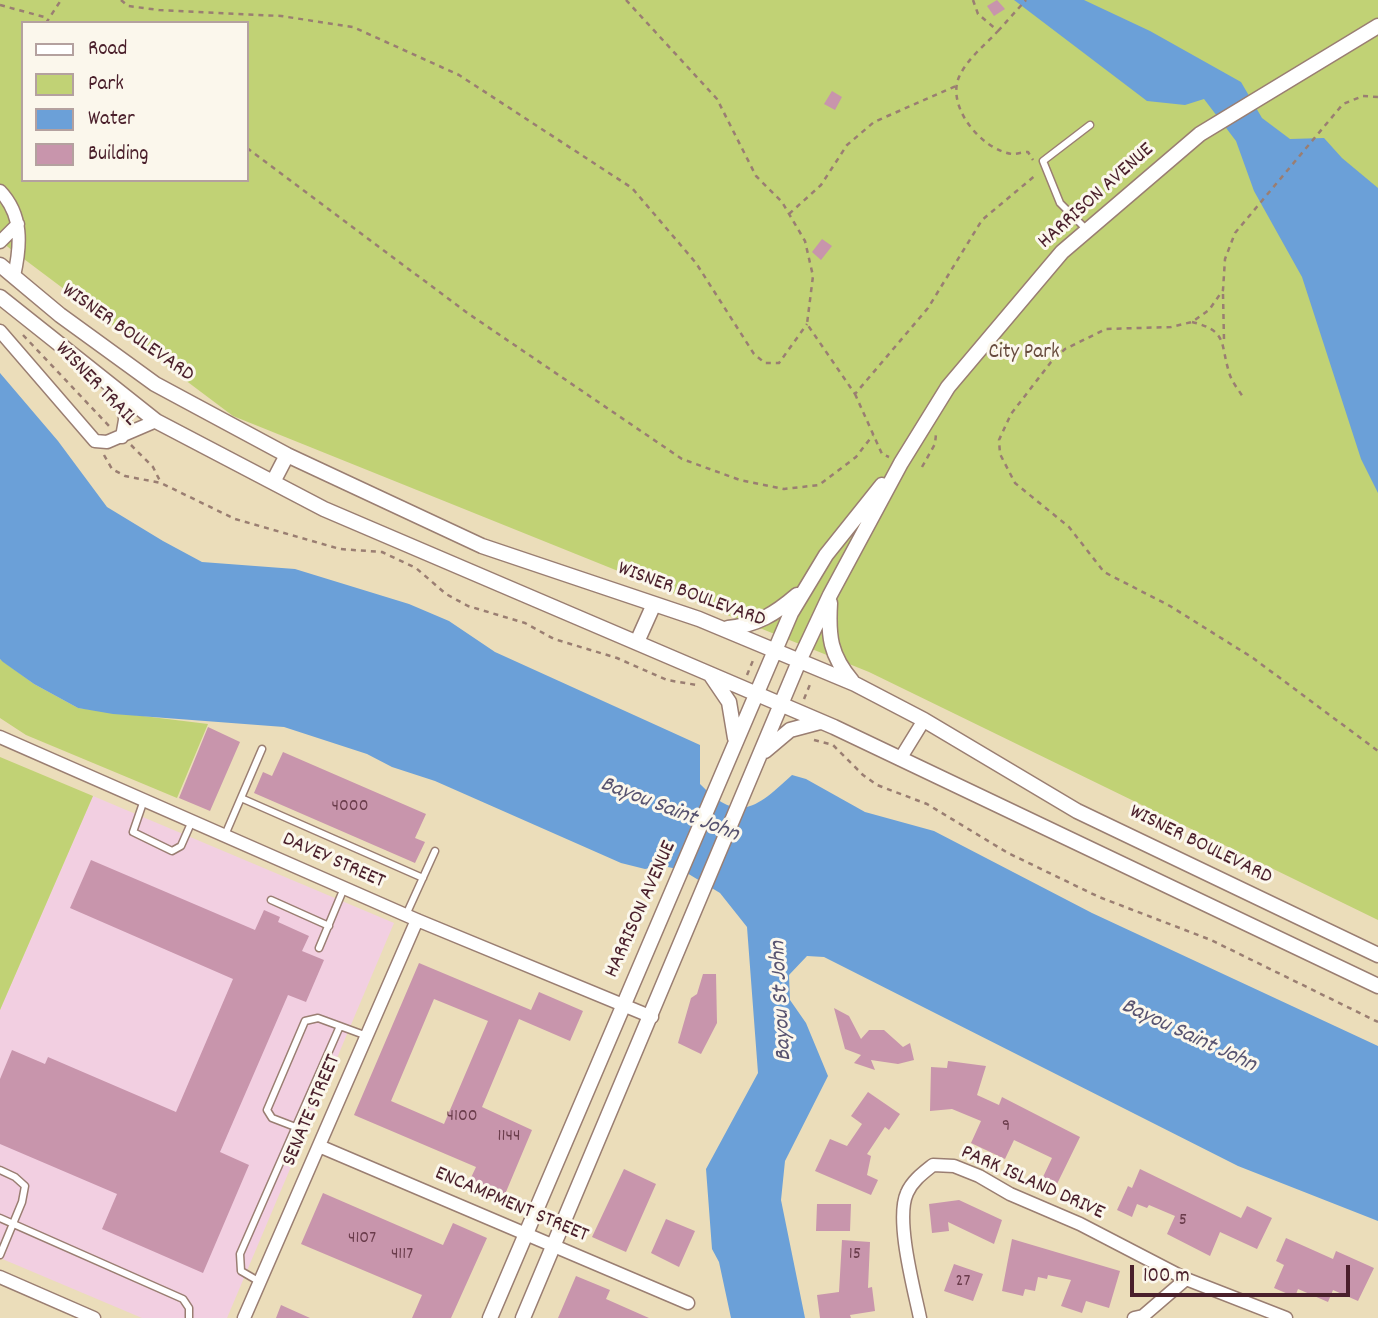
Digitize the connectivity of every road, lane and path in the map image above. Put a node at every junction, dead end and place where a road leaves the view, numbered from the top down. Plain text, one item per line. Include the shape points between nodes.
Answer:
1 (61, 0) edge
2 (121, 0) edge
3 (626, 0) edge
4 (973, 0) edge
5 (1026, 0) edge
6 (0, 5) edge
7 (47, 20) edge
8 (1378, 26) edge
9 (998, 31) junction
10 (956, 86) junction
11 (1378, 97) edge
12 (1090, 125) dead end
13 (248, 149) edge
14 (1034, 162) dead end
15 (1040, 172) dead end
16 (0, 191) edge
17 (789, 214) junction
18 (18, 224) junction
19 (1087, 231) junction
20 (0, 242) edge
21 (0, 265) edge
22 (14, 276) junction
23 (1223, 290) junction
24 (0, 297) edge
25 (1192, 322) junction
26 (807, 324) junction
27 (17, 330) dead end
28 (0, 331) edge
29 (1224, 342) junction
30 (855, 394) junction
31 (1243, 397) dead end
32 (124, 398) junction
33 (156, 421) junction
34 (873, 435) junction
35 (122, 437) junction
36 (287, 455) junction
37 (901, 463) junction
38 (273, 482) junction
39 (161, 483) dead end
40 (803, 590) junction
41 (830, 595) junction
42 (654, 604) junction
43 (723, 628) junction
44 (637, 642) junction
45 (758, 649) dead end
46 (775, 649) junction
47 (800, 659) junction
48 (706, 671) junction
49 (815, 673) dead end
50 (746, 676) dead end
51 (855, 684) junction
52 (757, 693) junction
53 (803, 701) dead end
54 (782, 704) junction
55 (924, 720) junction
56 (820, 722) junction
57 (0, 737) edge
58 (736, 743) junction
59 (262, 749) dead end
60 (1378, 751) edge
61 (761, 754) junction
62 (900, 759) junction
63 (241, 799) junction
64 (144, 800) junction
65 (192, 821) junction
66 (225, 835) junction
67 (435, 851) dead end
68 (423, 878) junction
69 (344, 888) junction
70 (271, 900) dead end
71 (412, 917) junction
72 (329, 926) junction
73 (319, 948) dead end
74 (1378, 955) edge
75 (1378, 986) edge
76 (623, 1004) junction
77 (652, 1017) junction
78 (340, 1026) junction
79 (367, 1036) junction
80 (298, 1128) junction
81 (319, 1146) junction
82 (0, 1171) edge
83 (0, 1218) edge
84 (13, 1223) junction
85 (526, 1234) junction
86 (553, 1244) junction
87 (0, 1255) edge
88 (0, 1277) edge
89 (1186, 1279) junction
90 (260, 1282) junction
91 (688, 1303) dead end
92 (71, 1313) edge
93 (94, 1318) edge
94 (188, 1318) edge
95 (244, 1318) edge
96 (490, 1318) edge
97 (523, 1318) edge
98 (920, 1318) edge
99 (1134, 1318) edge
100 (1286, 1318) edge

1 - 7 path
2 - 26 path via 128,6 159,10 281,16 353,27 459,75 632,188 696,263 754,354 765,363 779,363
3 - 17 path via 717,99 756,176
4 - 9 path via 978,15
5 - 9 path
6 - 7 path
8 - 19 street, HARRISON AVENUE via 1200,134
9 - 10 path via 970,60
10 - 14 path via 959,109 978,136 1010,154 1028,152
10 - 17 path via 874,122 847,145 821,185
11 - 23 path via 1343,104 1255,208 1228,246
12 - 19 lane via 1042,161 1060,203
13 - 34 path via 466,313 682,459 740,480 784,489 819,485 856,457
15 - 30 path via 982,220 928,309
16 - 18 street via 13,205
17 - 26 path via 804,241 813,276
18 - 20 street
18 - 22 street
19 - 37 street, HARRISON AVENUE via 1062,252 948,387
21 - 22 street, WISNER BOULEVARD
22 - 36 street, WISNER BOULEVARD via 155,384
23 - 25 path via 1209,310
23 - 29 path
24 - 32 street
25 - 29 path via 1210,329
25 - 60 path via 1106,330 1065,349 1004,426 999,440 1005,468 1015,483 1069,527 1104,572 1170,606 1253,658
26 - 30 path
27 - 35 path, WISNER TRAIL
28 - 35 street via 89,436 107,442
29 - 31 path via 1228,371
30 - 34 path
32 - 33 street
32 - 35 street
33 - 35 street
33 - 38 street
34 - 37 path via 882,454
35 - 39 path, WISNER TRAIL via 153,467
36 - 38 street
36 - 42 street, WISNER BOULEVARD via 482,546
37 - 40 street, HARRISON AVENUE
37 - 41 street, HARRISON AVENUE
38 - 44 street via 463,571
40 - 43 street via 764,619
40 - 46 street, HARRISON AVENUE
41 - 47 street, HARRISON AVENUE
41 - 51 street via 829,642 839,667
42 - 43 street, WISNER BOULEVARD
42 - 44 street
43 - 46 street, WISNER BOULEVARD
44 - 48 street
45 - 50 path
46 - 47 street, WISNER BOULEVARD
46 - 52 street, HARRISON AVENUE
47 - 51 street, WISNER BOULEVARD
47 - 54 street, HARRISON AVENUE
48 - 52 street
48 - 58 street via 729,702
49 - 53 path
51 - 55 street, WISNER BOULEVARD
52 - 54 street
52 - 58 street, HARRISON AVENUE
54 - 56 street
54 - 61 street, HARRISON AVENUE
55 - 62 street
55 - 74 street, WISNER BOULEVARD via 1077,811
56 - 61 street via 790,730
56 - 62 street
57 - 64 street, DAVEY STREET
58 - 76 street, HARRISON AVENUE
59 - 63 lane
61 - 77 street, HARRISON AVENUE
62 - 75 street
63 - 66 lane
63 - 68 lane
64 - 65 street, DAVEY STREET
64 - 65 lane via 132,832 172,851
65 - 66 street, DAVEY STREET
66 - 69 street, DAVEY STREET
67 - 68 lane
68 - 71 lane
69 - 71 street, DAVEY STREET
69 - 72 lane
70 - 72 lane
71 - 76 street, DAVEY STREET
71 - 79 street, SENATE STREET
72 - 73 lane
76 - 77 street, DAVEY STREET
76 - 85 street, HARRISON AVENUE
77 - 86 street, HARRISON AVENUE
78 - 79 lane
78 - 80 lane
78 - 80 lane via 312,1017 305,1021 268,1106 269,1116
79 - 81 street, SENATE STREET
80 - 90 lane via 240,1254 241,1271
81 - 85 street, ENCAMPMENT STREET
81 - 90 street, SENATE STREET
82 - 84 lane via 25,1186
83 - 84 lane
84 - 87 lane
84 - 94 lane via 183,1299 189,1308
85 - 86 street, ENCAMPMENT STREET
85 - 96 street, HARRISON AVENUE
86 - 91 street, ENCAMPMENT STREET
86 - 97 street, HARRISON AVENUE
88 - 92 street
89 - 98 street, PARK ISLAND DRIVE via 979,1176 954,1166 933,1165 905,1195 905,1244
89 - 99 street via 1143,1316
89 - 100 street, PARK ISLAND DRIVE
90 - 95 street, SENATE STREET
92 - 93 street

